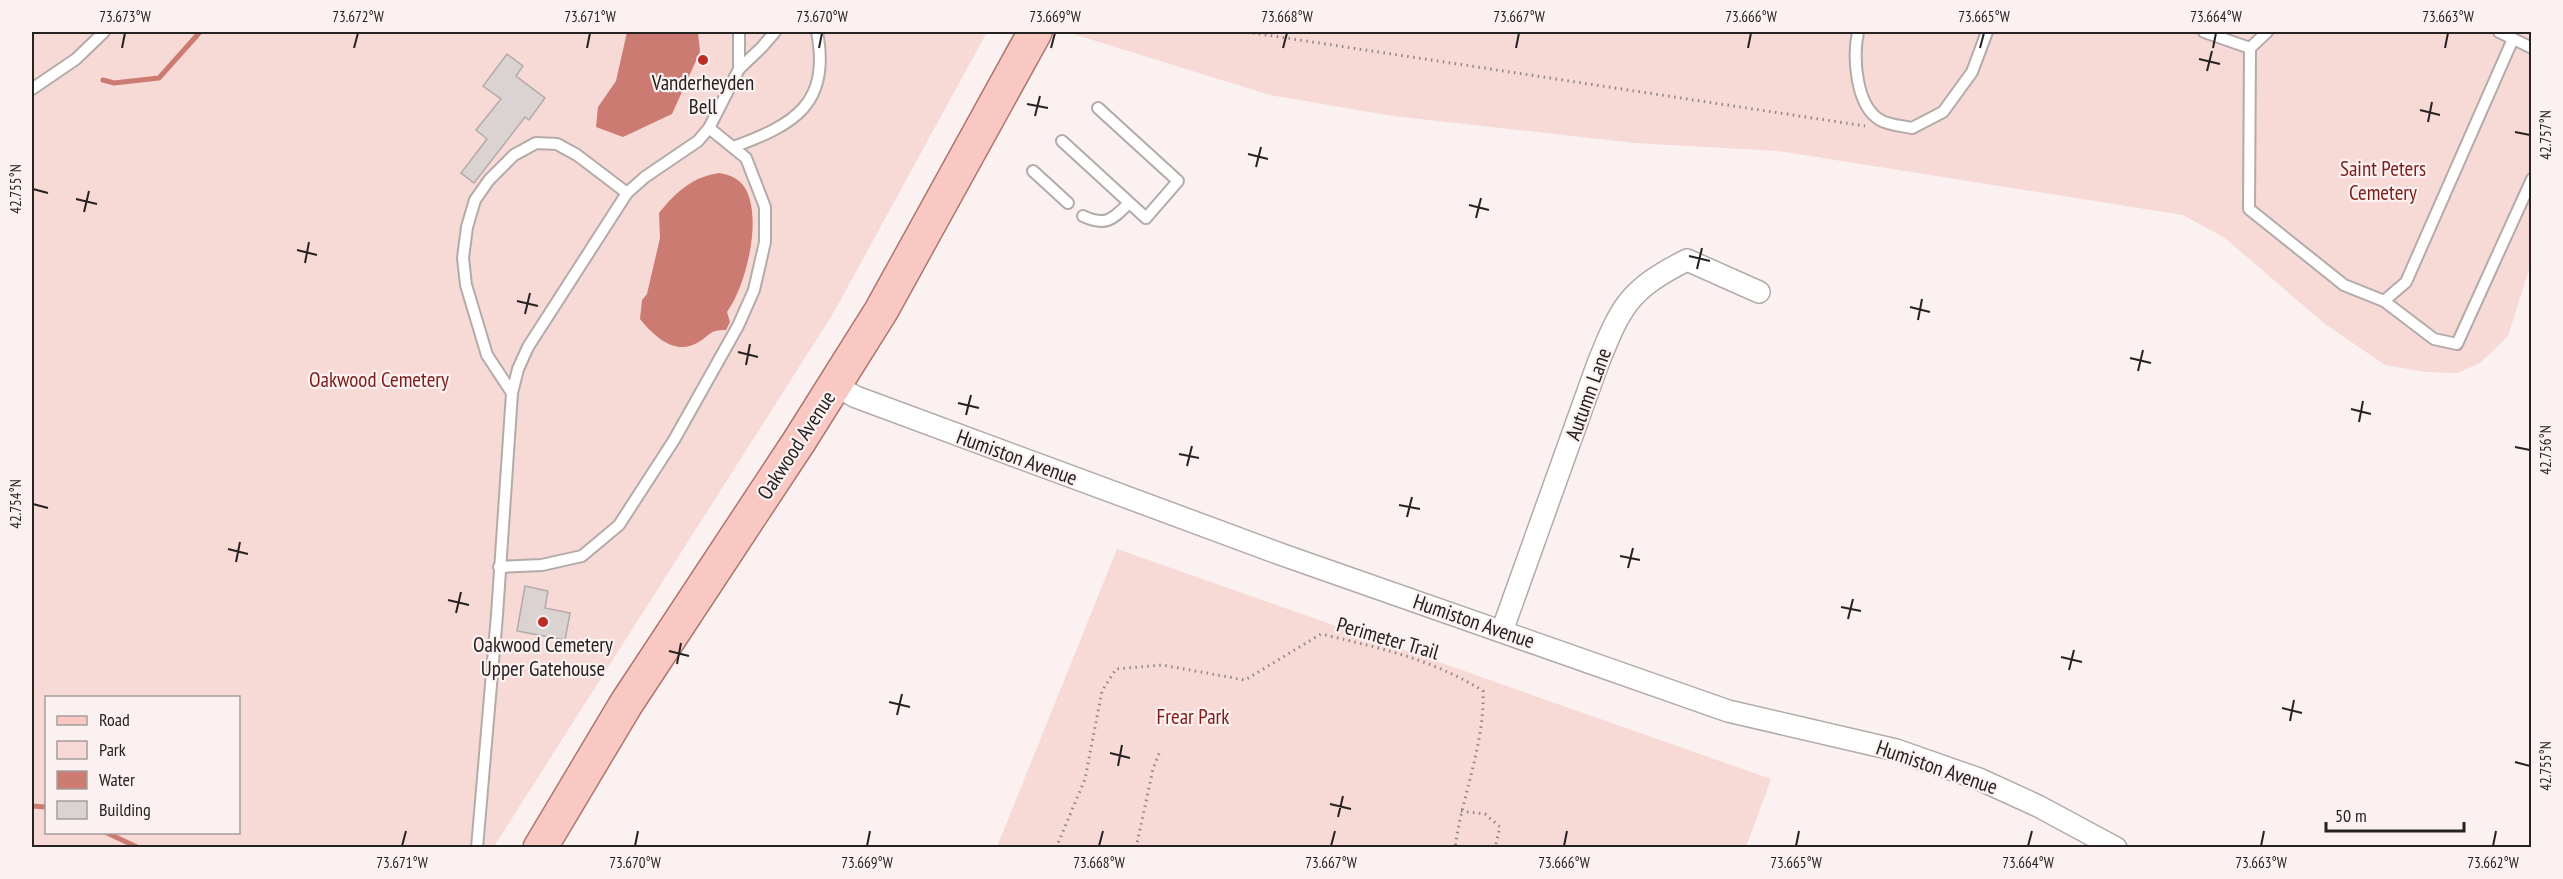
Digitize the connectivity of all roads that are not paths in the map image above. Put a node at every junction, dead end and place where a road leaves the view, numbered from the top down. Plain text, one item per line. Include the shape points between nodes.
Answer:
1 (104, 32) edge
2 (739, 32) edge
3 (775, 32) edge
4 (817, 32) edge
5 (1035, 32) edge
6 (1858, 32) edge
7 (1987, 32) edge
8 (2204, 32) edge
9 (2267, 32) edge
10 (2499, 32) edge
11 (2513, 39) junction
12 (2250, 48) junction
13 (2532, 48) edge
14 (739, 69) junction
15 (32, 89) edge
16 (1098, 108) dead end
17 (709, 128) junction
18 (1062, 141) dead end
19 (733, 147) junction
20 (1033, 171) dead end
21 (2532, 179) edge
22 (627, 193) junction
23 (1068, 202) dead end
24 (1129, 203) junction
25 (1083, 216) dead end
26 (1759, 292) dead end
27 (2384, 301) junction
28 (834, 385) junction
29 (512, 393) junction
30 (499, 567) junction
31 (1502, 631) junction
32 (477, 848) edge
33 (540, 848) edge
34 (2116, 848) edge

1 - 15 lane via 76,59
2 - 14 lane
3 - 14 lane
4 - 19 lane via 821,65 814,92 796,117 770,133
5 - 28 main road, Oakwood Avenue via 881,311
6 - 7 lane via 1855,45 1860,95 1879,120 1912,128 1943,112 1972,72
8 - 12 lane
9 - 12 lane
10 - 11 lane
11 - 13 lane
11 - 27 lane via 2406,282
12 - 27 lane via 2249,209 2344,285
14 - 17 lane
16 - 24 lane via 1178,181 1146,218
17 - 19 lane
17 - 22 lane via 698,141
18 - 24 lane
19 - 30 lane via 746,158 765,207 765,242 754,290 738,326 674,440 618,525 582,556 542,565
20 - 23 lane
21 - 27 lane via 2457,344 2434,339
22 - 29 lane via 528,347
22 - 29 lane via 557,144 536,143 514,154 475,200 463,258 466,285 487,355
24 - 25 lane via 1113,219 1096,222
26 - 31 street, Autumn Lane via 1687,261 1654,277 1628,301 1597,366
28 - 31 street, Humiston Avenue via 856,397 1240,540
28 - 33 main road, Oakwood Avenue via 626,704
29 - 30 lane
30 - 32 lane
31 - 34 street, Humiston Avenue via 1728,711 1896,750 1979,779

